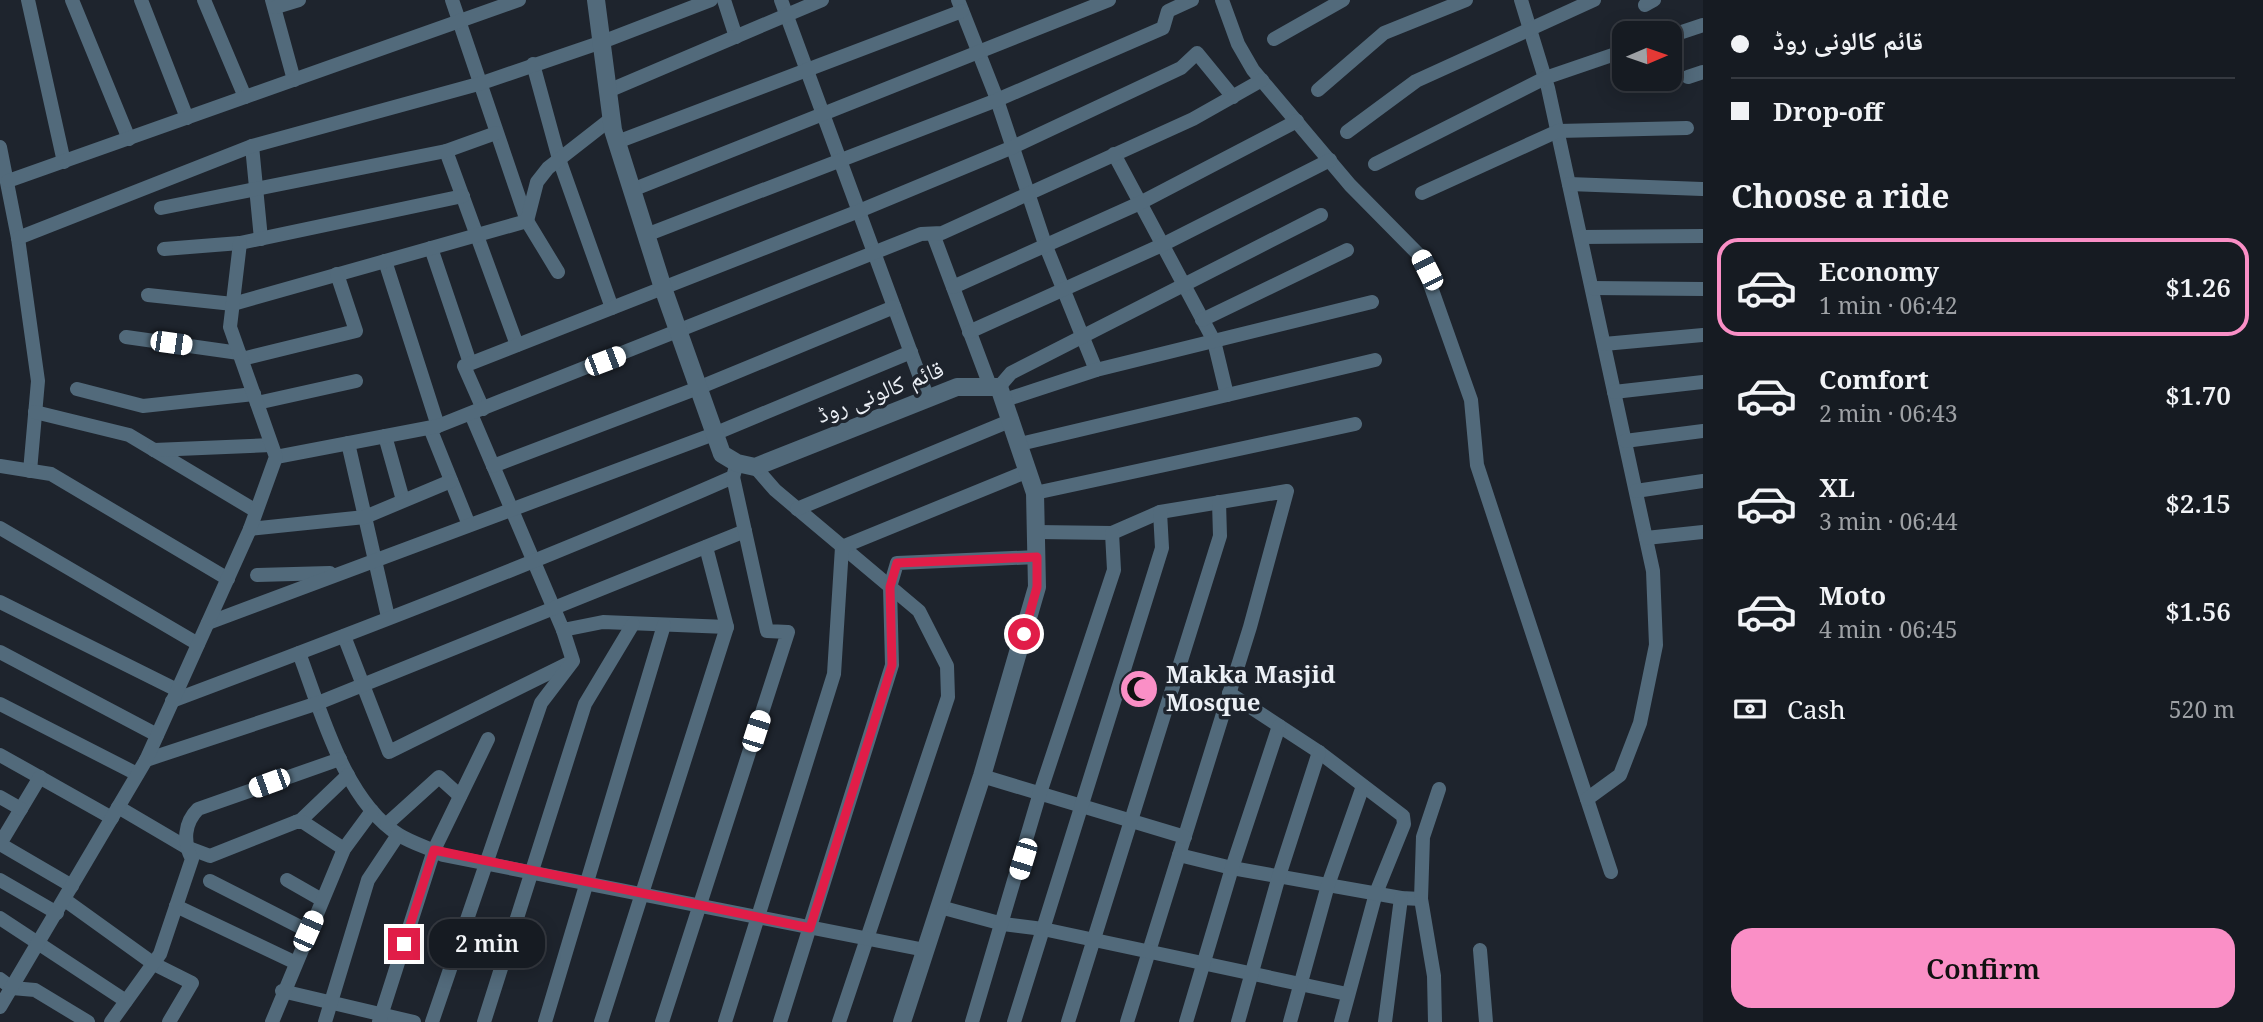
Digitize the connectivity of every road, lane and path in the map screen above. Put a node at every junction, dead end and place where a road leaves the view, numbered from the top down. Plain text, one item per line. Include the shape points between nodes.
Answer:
1 (28, 0) edge
2 (72, 0) edge
3 (141, 0) edge
4 (204, 0) edge
5 (299, 0) edge
6 (452, 0) edge
7 (519, 0) edge
8 (596, 0) edge
9 (669, 0) edge
10 (711, 0) edge
11 (724, 0) edge
12 (781, 0) edge
13 (822, 0) edge
14 (1109, 0) edge
15 (1192, 0) edge
16 (1223, 0) edge
17 (1343, 0) edge
18 (1466, 0) edge
19 (1521, 0) edge
20 (1594, 0) edge
21 (274, 4) edge
22 (962, 4) edge
23 (786, 15) junction
24 (672, 16) junction
25 (459, 21) junction
26 (1703, 25) edge
27 (1530, 31) junction
28 (1682, 32) edge
29 (736, 37) junction
30 (1274, 39) dead end
31 (602, 42) junction
32 (979, 52) junction
33 (1612, 55) edge
34 (533, 64) junction
35 (807, 71) junction
36 (1703, 72) edge
37 (1688, 77) dead end
38 (1545, 78) junction
39 (294, 80) junction
40 (1262, 80) junction
41 (482, 83) junction
42 (1318, 90) dead end
43 (608, 91) junction
44 (245, 97) junction
45 (1233, 97) junction
46 (998, 100) junction
47 (823, 113) junction
48 (187, 118) junction
49 (612, 118) junction
50 (1297, 121) junction
51 (1687, 128) dead end
52 (1558, 131) junction
53 (1347, 132) dead end
54 (496, 133) junction
55 (129, 139) junction
56 (617, 142) junction
57 (252, 146) junction
58 (0, 147) edge
59 (1013, 147) junction
60 (446, 151) junction
61 (1114, 154) junction
62 (559, 159) junction
63 (841, 159) junction
64 (1330, 160) junction
65 (64, 162) junction
66 (1375, 164) dead end
67 (8, 181) junction
68 (1569, 184) junction
69 (257, 189) junction
70 (1702, 189) edge
71 (632, 190) junction
72 (1028, 192) junction
73 (1422, 193) dead end
74 (463, 196) junction
75 (1140, 203) junction
76 (161, 208) dead end
77 (859, 211) junction
78 (1321, 215) dead end
79 (527, 221) junction
80 (933, 234) junction
81 (477, 235) junction
82 (646, 236) junction
83 (1703, 236) edge
84 (1581, 237) junction
85 (18, 238) junction
86 (261, 239) junction
87 (240, 243) junction
88 (1162, 244) junction
89 (1046, 245) junction
90 (164, 248) dead end
91 (431, 248) junction
92 (1347, 250) dead end
93 (874, 253) junction
94 (385, 261) junction
95 (558, 272) dead end
96 (337, 274) junction
97 (1184, 286) junction
98 (953, 287) junction
99 (663, 288) junction
100 (1592, 288) junction
101 (1703, 289) edge
102 (1063, 290) junction
103 (148, 295) dead end
104 (1372, 302) dead end
105 (233, 304) junction
106 (894, 307) junction
107 (612, 308) junction
108 (1202, 320) junction
109 (678, 332) junction
110 (969, 332) junction
111 (1703, 335) edge
112 (1082, 336) junction
113 (126, 337) dead end
114 (1213, 341) junction
115 (1604, 344) junction
116 (517, 345) junction
117 (911, 352) junction
118 (241, 356) junction
119 (1375, 360) dead end
120 (470, 363) junction
121 (1096, 370) junction
122 (356, 381) dead end
123 (1703, 382) edge
124 (698, 388) junction
125 (76, 389) dead end
126 (998, 391) junction
127 (1614, 392) junction
128 (1227, 395) junction
129 (255, 399) junction
130 (928, 399) junction
131 (477, 411) junction
132 (35, 412) junction
133 (1012, 420) junction
134 (1354, 424) dead end
135 (434, 427) junction
136 (1703, 431) edge
137 (714, 434) junction
138 (385, 436) junction
139 (1625, 441) junction
140 (348, 443) junction
141 (1020, 444) junction
142 (154, 450) junction
143 (273, 451) junction
144 (0, 466) edge
145 (493, 466) junction
146 (755, 467) junction
147 (735, 470) junction
148 (30, 471) junction
149 (1028, 471) junction
150 (452, 481) junction
151 (1703, 481) edge
152 (1636, 491) junction
153 (1035, 494) junction
154 (404, 500) junction
155 (1219, 502) junction
156 (797, 509) junction
157 (511, 510) junction
158 (256, 511) junction
159 (1160, 512) junction
160 (365, 517) junction
161 (469, 526) junction
162 (0, 528) edge
163 (250, 529) junction
164 (745, 531) junction
165 (1037, 532) junction
166 (1703, 532) edge
167 (1112, 533) junction
168 (1646, 538) junction
169 (706, 547) junction
170 (842, 547) junction
171 (1037, 557) junction
172 (375, 561) junction
173 (533, 562) junction
174 (342, 573) junction
175 (257, 575) dead end
176 (228, 579) junction
177 (890, 587) junction
178 (0, 602) edge
179 (553, 608) junction
180 (388, 617) junction
181 (208, 623) junction
182 (633, 624) junction
183 (664, 625) junction
184 (727, 627) junction
185 (563, 629) junction
186 (344, 636) junction
187 (198, 644) junction
188 (0, 652) edge
189 (299, 653) junction
190 (573, 661) junction
191 (362, 685) junction
192 (1229, 693) junction
193 (175, 696) junction
194 (318, 703) junction
195 (0, 704) edge
196 (1279, 726) junction
197 (157, 735) junction
198 (488, 739) dead end
199 (1318, 752) junction
200 (0, 755) edge
201 (340, 759) junction
202 (146, 760) junction
203 (138, 774) junction
204 (348, 775) junction
205 (982, 776) junction
206 (40, 777) junction
207 (1363, 786) junction
208 (1439, 789) dead end
209 (460, 796) junction
210 (1039, 796) junction
211 (0, 797) edge
212 (1587, 799) junction
213 (1081, 806) junction
214 (21, 809) junction
215 (372, 811) junction
216 (115, 812) junction
217 (1131, 821) junction
218 (296, 822) junction
219 (387, 824) junction
220 (398, 835) junction
221 (1185, 837) junction
222 (186, 847) junction
223 (344, 849) junction
224 (434, 850) junction
225 (1179, 855) junction
226 (486, 863) junction
227 (1232, 868) junction
228 (531, 872) junction
229 (1611, 872) dead end
230 (1279, 876) junction
231 (0, 880) edge
232 (287, 880) dead end
233 (210, 881) dead end
234 (587, 883) junction
235 (1328, 885) junction
236 (69, 893) junction
237 (1376, 893) junction
238 (642, 894) junction
239 (1401, 898) junction
240 (1421, 899) junction
241 (322, 900) junction
242 (176, 906) junction
243 (700, 906) junction
244 (940, 907) junction
245 (57, 914) junction
246 (758, 917) junction
247 (0, 918) edge
248 (1003, 924) junction
249 (810, 928) junction
250 (1043, 929) junction
251 (308, 931) junction
252 (865, 939) junction
253 (1093, 940) junction
254 (39, 943) junction
255 (925, 950) junction
256 (1480, 950) dead end
257 (1149, 952) junction
258 (295, 962) junction
259 (154, 964) junction
260 (1205, 964) junction
261 (1252, 974) junction
262 (6, 984) edge
263 (1301, 985) junction
264 (282, 991) junction
265 (1347, 994) junction
266 (126, 1001) junction
267 (331, 1002) junction
268 (0, 1007) edge
269 (380, 1018) edge
270 (88, 1022) edge
271 (111, 1022) edge
272 (169, 1022) edge
273 (272, 1022) edge
274 (325, 1022) edge
275 (414, 1022) edge
276 (432, 1022) edge
277 (484, 1022) edge
278 (545, 1022) edge
279 (601, 1022) edge
280 (662, 1022) edge
281 (725, 1022) edge
282 (780, 1022) edge
283 (838, 1022) edge
284 (902, 1022) edge
285 (972, 1022) edge
286 (1014, 1022) edge
287 (1068, 1022) edge
288 (1127, 1022) edge
289 (1186, 1022) edge
290 (1238, 1022) edge
291 (1290, 1022) edge
292 (1341, 1022) edge
293 (1385, 1022) edge
294 (1435, 1022) edge
295 (1486, 1022) edge

1 - 65 street
2 - 55 street
3 - 48 street
4 - 44 street
5 - 21 street
6 - 25 street
7 - 25 street
8 - 31 street
9 - 24 street
10 - 24 street
11 - 29 street
12 - 23 street
13 - 23 street
14 - 32 street
15 - 46 street via 1168,11 1163,28
16 - 40 street via 1238,44
17 - 30 street
18 - 42 street via 1384,33
19 - 27 street
20 - 27 street
21 - 39 street
22 - 32 street
22 - 35 street
23 - 29 street
23 - 35 street
24 - 31 street
25 - 39 street
25 - 41 street
26 - 28 street
27 - 38 street
27 - 53 street via 1416,81
29 - 43 street
31 - 34 street
31 - 43 street
32 - 46 street
32 - 47 street
33 - 38 street
34 - 41 street
34 - 62 street
35 - 47 street
35 - 56 street
36 - 37 street
38 - 52 street
38 - 66 street
39 - 44 street
40 - 45 street
40 - 50 street
41 - 54 street
41 - 57 street
43 - 49 street
44 - 48 street
45 - 59 street via 1197,53 1181,68
45 - 61 street
46 - 59 street
46 - 63 street
47 - 63 street
47 - 71 street
48 - 55 street
49 - 56 street
49 - 62 street
50 - 64 street
50 - 75 street
51 - 52 street
52 - 68 street
52 - 73 street
54 - 60 street
54 - 79 street
55 - 65 street
56 - 71 street
57 - 69 street
57 - 85 street
58 - 67 street
59 - 72 street
59 - 77 street
60 - 69 street
60 - 74 street
61 - 72 street
61 - 75 street
62 - 79 street via 537,182
62 - 107 street
63 - 77 street
63 - 82 street
64 - 88 street
64 - 212 street via 1411,245 1427,270 1471,400 1477,465
65 - 67 street
67 - 85 street
68 - 70 street
68 - 84 street
69 - 76 street
69 - 86 street
71 - 82 street
72 - 80 street
72 - 89 street
74 - 81 street
74 - 86 street
75 - 88 street
75 - 89 street
77 - 93 street
77 - 99 street
78 - 97 street
79 - 81 street
79 - 95 street
80 - 93 street via 921,234
80 - 98 street
81 - 91 street
81 - 116 street
82 - 99 street
83 - 84 street
84 - 100 street
85 - 132 street via 38,381
86 - 87 street
87 - 90 street
87 - 105 street
88 - 97 street
88 - 102 street
89 - 98 street
89 - 102 street
91 - 94 street
91 - 120 street
92 - 108 street
93 - 106 street
93 - 109 street
94 - 96 street
94 - 135 street
96 - 105 street
96 - 118 street via 356,331
97 - 108 street
97 - 112 street
98 - 110 street
99 - 107 street
99 - 109 street
100 - 101 street
100 - 115 street
102 - 110 street
102 - 112 street
103 - 105 street
104 - 114 street
105 - 118 street via 230,327
106 - 117 street
106 - 124 street
107 - 116 street
108 - 114 street
109 - 124 street
109 - 131 street
110 - 126 street
111 - 115 street
112 - 121 street
112 - 126 street via 1011,373
113 - 118 street
114 - 121 street
114 - 128 street
115 - 127 street
116 - 120 street
117 - 130 street
117 - 137 street
118 - 129 street
119 - 128 street
120 - 131 street via 464,366
121 - 126 street
122 - 129 street
123 - 127 street
124 - 137 street
124 - 145 street
125 - 129 street via 143,406
126 - 130 street, قائم کالونی روڈ via 957,387
126 - 133 street
127 - 139 street
128 - 141 street
129 - 143 street
130 - 146 street, قائم کالونی روڈ
131 - 135 street
131 - 145 street
132 - 142 street via 129,435
132 - 148 street
133 - 141 street
133 - 156 street
134 - 153 street
135 - 138 street
135 - 150 street
136 - 139 street
137 - 147 street
137 - 157 street
138 - 140 street
138 - 154 street
139 - 152 street
140 - 143 street
140 - 160 street
141 - 149 street
142 - 143 street
142 - 158 street
143 - 158 street
144 - 148 street
145 - 157 street
146 - 147 street
146 - 156 street
147 - 164 street
147 - 173 street
148 - 176 street via 51,474
149 - 153 street
149 - 170 street
150 - 154 street
150 - 161 street
151 - 152 street
152 - 168 street
153 - 165 street
154 - 160 street
155 - 159 street
155 - 192 street via 1287,491
155 - 217 street via 1220,536
156 - 170 street
157 - 161 street
157 - 173 street
158 - 163 street
159 - 167 street
159 - 213 street via 1162,548
160 - 163 street
160 - 172 street
161 - 172 street
162 - 187 street
163 - 176 street
164 - 169 street
164 - 243 street via 767,631 788,632
165 - 167 street
165 - 171 street
166 - 168 street
167 - 210 street via 1114,570
168 - 212 street via 1653,571 1656,645 1640,723 1620,775
169 - 179 street
169 - 184 street
170 - 177 street
170 - 246 street via 834,674
171 - 177 street via 897,563
171 - 205 street via 1037,587
172 - 174 street
172 - 180 street
173 - 179 street
173 - 180 street
174 - 175 street
174 - 181 street
176 - 181 street
177 - 249 street via 892,665
177 - 252 street via 919,611 947,666 948,696
178 - 193 street
179 - 185 street
179 - 191 street
180 - 186 street
181 - 187 street
182 - 183 street
182 - 185 street via 603,622
182 - 228 street via 585,704
183 - 184 street
183 - 234 street
184 - 238 street
185 - 190 street
186 - 189 street
186 - 191 street
187 - 193 street
188 - 197 street
189 - 193 street
189 - 194 street
190 - 191 street via 389,752
190 - 226 street via 541,703
191 - 194 street
192 - 196 street
192 - 221 street
193 - 197 street
194 - 201 street
194 - 202 street
195 - 203 street
196 - 199 street
196 - 227 street
197 - 202 street
198 - 209 street
199 - 207 street
199 - 230 street
200 - 206 street
201 - 204 street
201 - 222 street via 198,808 189,818
202 - 203 street
203 - 216 street
204 - 215 street
204 - 218 street
205 - 210 street
205 - 244 street
206 - 214 street
206 - 216 street
207 - 235 street
207 - 237 street via 1398,810 1404,824
208 - 240 street via 1423,837
209 - 219 street via 439,777
209 - 224 street
210 - 213 street
210 - 248 street
211 - 214 street
212 - 229 street
213 - 217 street
213 - 250 street
214 - 236 street via 0,844
215 - 219 street
215 - 223 street
216 - 222 street
216 - 236 street
217 - 221 street
217 - 253 street
218 - 222 street via 210,856
218 - 223 street
219 - 220 street
220 - 224 street
220 - 267 street via 368,880
221 - 225 street
222 - 242 street via 192,859
223 - 241 street
224 - 226 street
224 - 269 street
225 - 227 street
225 - 257 street
226 - 228 street
226 - 276 street
227 - 230 street
227 - 260 street
228 - 234 street
228 - 277 street
230 - 235 street
230 - 261 street
231 - 245 street
232 - 241 street
233 - 251 street
234 - 238 street
234 - 278 street
235 - 237 street
235 - 263 street
236 - 245 street
236 - 259 street
237 - 239 street
237 - 265 street
238 - 243 street
238 - 279 street
239 - 240 street
239 - 293 street
240 - 294 street via 1434,976
241 - 251 street
242 - 258 street
242 - 259 street
243 - 246 street
243 - 280 street
244 - 248 street
244 - 255 street
245 - 254 street
246 - 249 street
246 - 281 street
247 - 254 street
248 - 250 street
248 - 285 street
249 - 252 street
249 - 282 street
250 - 253 street
250 - 286 street
251 - 258 street
252 - 255 street
252 - 283 street
253 - 257 street
253 - 287 street
254 - 262 street
254 - 266 street
255 - 284 street
256 - 295 street
257 - 260 street
257 - 288 street
258 - 264 street
259 - 266 street
259 - 272 street via 192,983
260 - 261 street
260 - 289 street
261 - 263 street
261 - 290 street
262 - 268 street
262 - 270 street via 35,990
263 - 265 street
263 - 291 street
264 - 267 street
264 - 273 street
265 - 292 street
266 - 271 street
267 - 269 street
267 - 274 street
269 - 275 street

